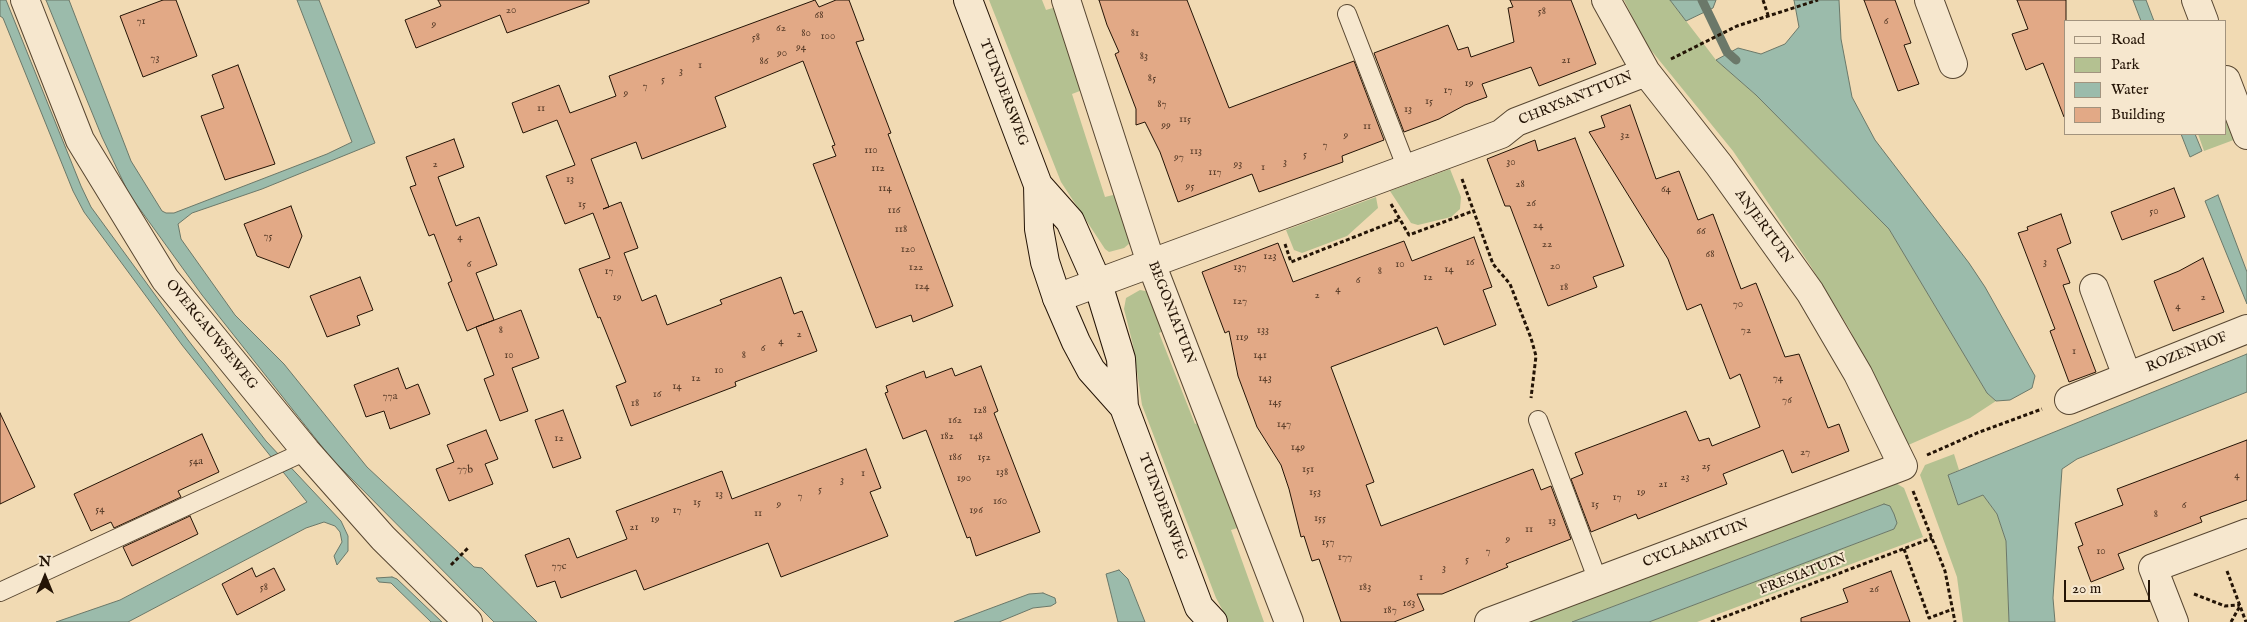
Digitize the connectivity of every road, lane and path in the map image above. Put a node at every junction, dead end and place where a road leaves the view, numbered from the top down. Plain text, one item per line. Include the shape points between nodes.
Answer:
1 (25, 0) edge
2 (968, 0) edge
3 (1066, 0) edge
4 (1606, 0) edge
5 (1762, 0) edge
6 (1818, 0) edge
7 (1929, 0) edge
8 (2196, 0) edge
9 (1347, 14) dead end
10 (1768, 15) junction
11 (2204, 20) edge
12 (1698, 45) dead end
13 (1953, 64) dead end
14 (1646, 72) junction
15 (2227, 83) edge
16 (2247, 135) edge
17 (1453, 151) junction
18 (1407, 169) junction
19 (1376, 180) junction
20 (1038, 185) junction
21 (1474, 211) junction
22 (1275, 217) junction
23 (1400, 219) junction
24 (1151, 263) junction
25 (1098, 284) junction
26 (2094, 288) dead end
27 (1057, 298) junction
28 (2247, 329) edge
29 (2127, 376) junction
30 (2069, 400) joint
31 (1124, 407) junction
32 (1538, 420) joint
33 (289, 459) junction
34 (1903, 466) junction
35 (2247, 533) edge
36 (1932, 538) junction
37 (2217, 544) junction
38 (468, 548) dead end
39 (1904, 549) junction
40 (447, 569) dead end
41 (1598, 582) junction
42 (2162, 589) junction
43 (0, 592) edge
44 (2240, 605) junction
45 (1953, 609) junction
46 (1203, 617) edge
47 (468, 622) edge
48 (1289, 622) edge
49 (1490, 622) edge
50 (1711, 622) edge
51 (1955, 622) edge
52 (2174, 622) edge
53 (2231, 622) edge
54 (2246, 622) edge

1 - 33 street, OVERGAUWSEWEG via 80,140 165,279
2 - 20 street, TUINDERSWEG
3 - 24 street, BEGONIATUIN
4 - 14 street, ANJERTUIN
5 - 10 path
6 - 10 path
7 - 13 street
8 - 11 street
9 - 18 lane
10 - 12 path
14 - 17 street, CHRYSANTTUIN via 1516,122 1501,134
14 - 34 street, ANJERTUIN via 1719,165 1810,292 1858,374
15 - 16 street
17 - 18 street, CHRYSANTTUIN
17 - 21 path
18 - 19 street, CHRYSANTTUIN
19 - 22 street, CHRYSANTTUIN
19 - 23 path
20 - 25 street, TUINDERSWEG via 1070,221
20 - 27 street, TUINDERSWEG via 1039,229 1045,262
21 - 23 path via 1409,235
21 - 32 path via 1493,264 1510,284 1531,338 1536,356 1530,400
22 - 23 path via 1291,262
22 - 24 street, CHRYSANTTUIN
24 - 25 street, CHRYSANTTUIN
24 - 48 street, BEGONIATUIN
25 - 27 street, CHRYSANTTUIN
25 - 31 street, TUINDERSWEG via 1120,359
26 - 29 street
27 - 31 street, TUINDERSWEG via 1091,370
28 - 29 street, ROZENHOF
29 - 30 street, ROZENHOF
30 - 34 path via 1978,433
31 - 46 street, TUINDERSWEG
32 - 41 lane
33 - 43 lane
33 - 47 street, OVERGAUWSEWEG via 383,538
34 - 36 path
34 - 41 street, CYCLAAMTUIN
35 - 37 street
36 - 39 path, FRESIATUIN
36 - 45 path
37 - 42 street via 2154,568
37 - 44 path
38 - 40 path
39 - 45 path via 1929,618
39 - 50 path, FRESIATUIN
41 - 49 street, CYCLAAMTUIN
42 - 44 path via 2184,590 2225,606
42 - 52 street
44 - 53 path
44 - 54 path
45 - 51 path

